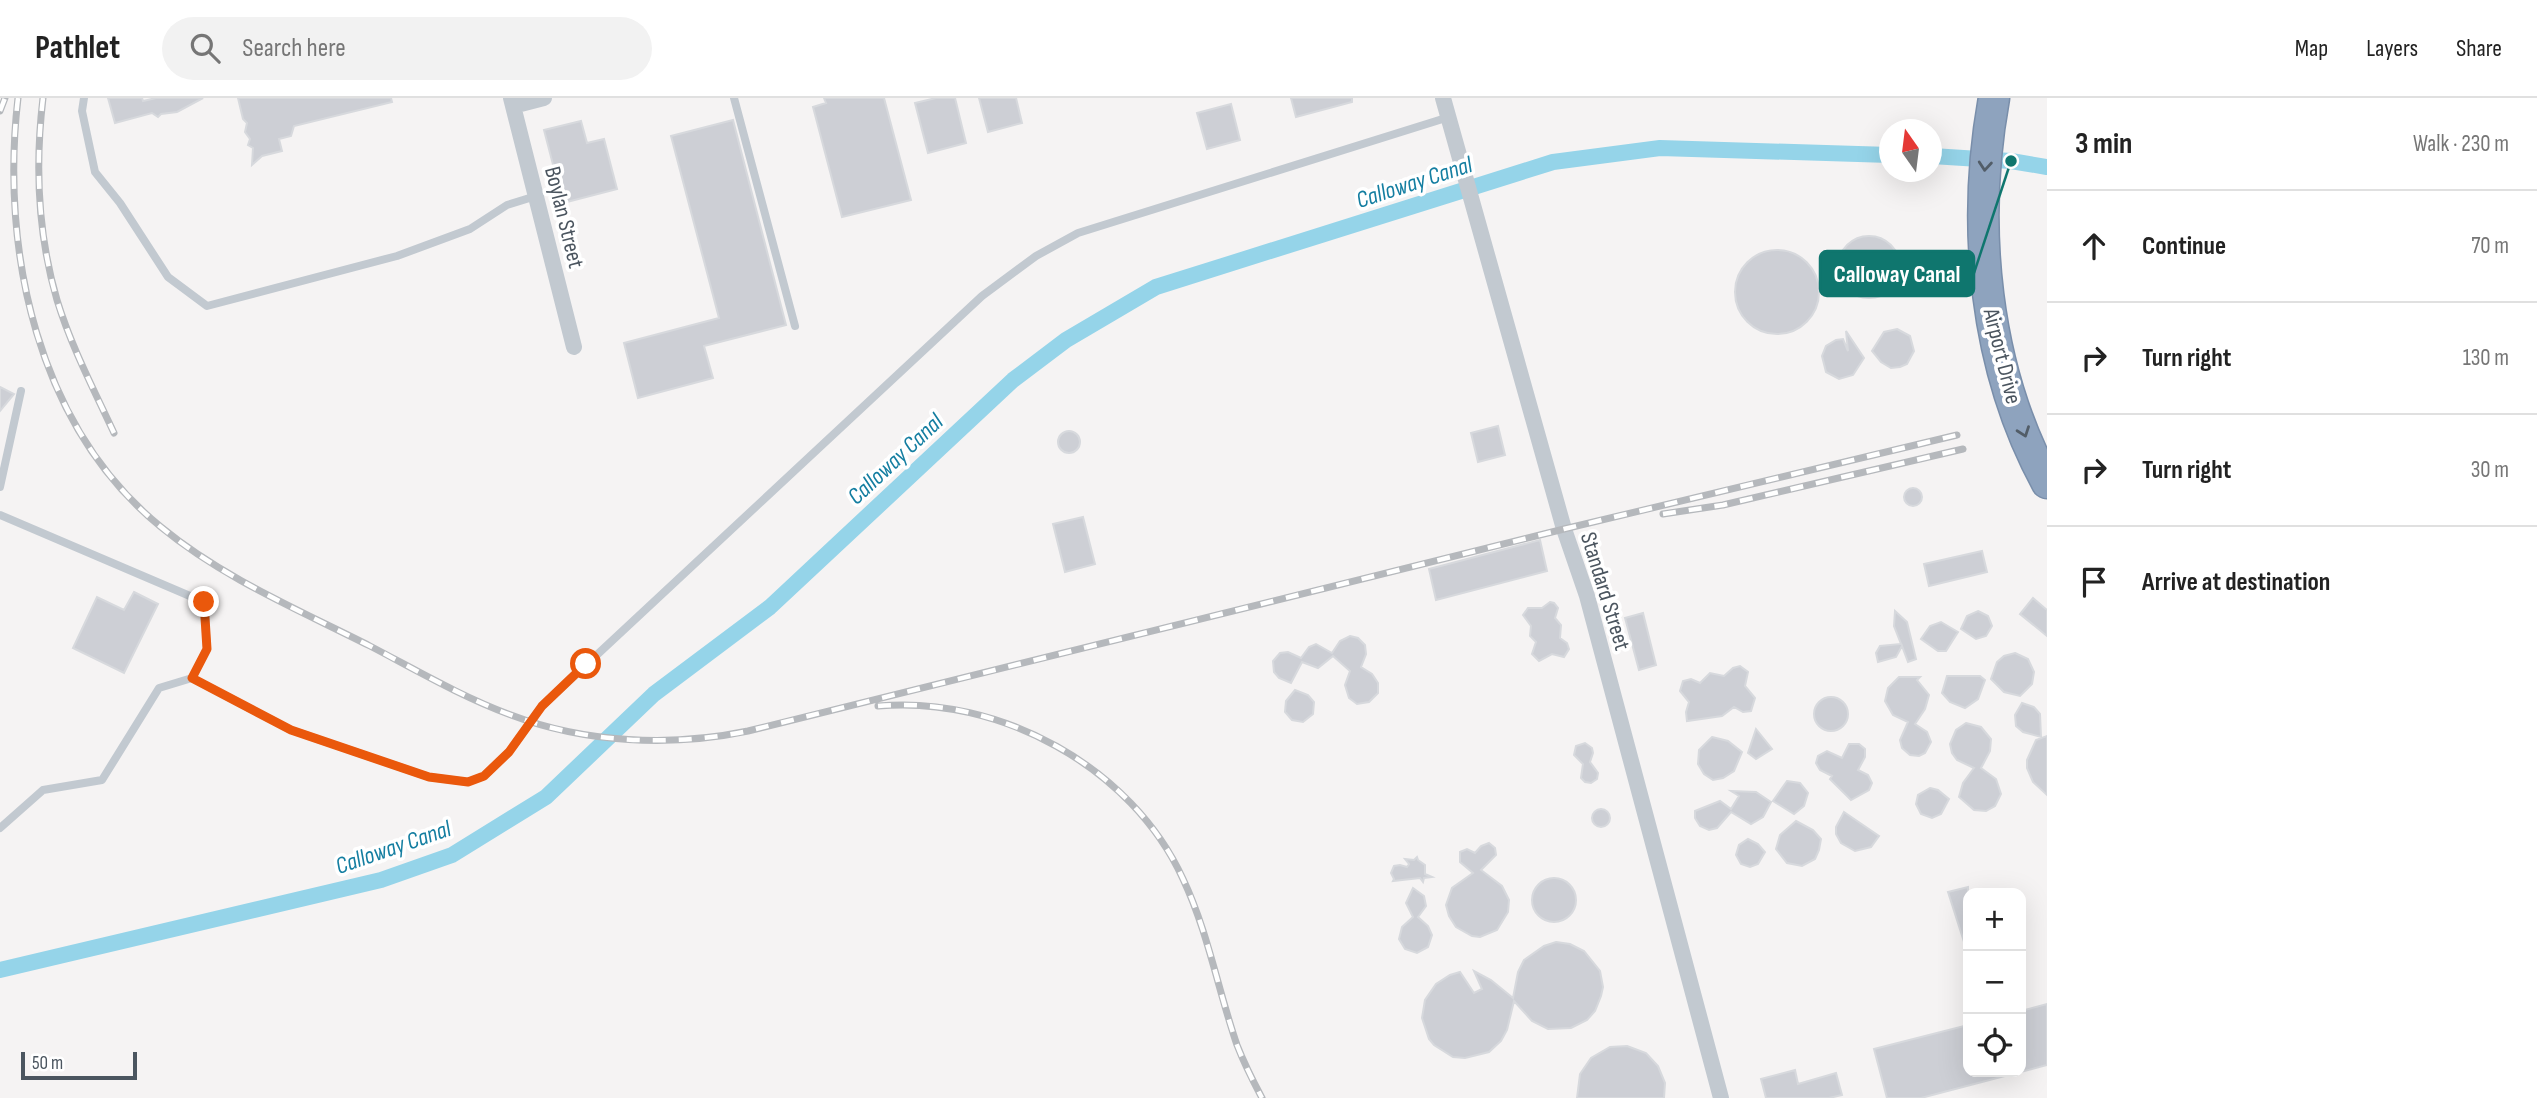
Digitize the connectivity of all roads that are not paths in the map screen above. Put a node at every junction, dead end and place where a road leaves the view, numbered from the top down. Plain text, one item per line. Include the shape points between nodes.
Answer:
1 (84, 98) edge
2 (544, 98) edge
3 (734, 98) edge
4 (1443, 98) edge
5 (1994, 98) edge
6 (512, 102) edge
7 (1449, 117) junction
8 (536, 196) junction
9 (795, 326) dead end
10 (574, 347) dead end
11 (21, 391) dead end
12 (2047, 483) edge
13 (0, 487) edge
14 (0, 515) edge
15 (192, 678) junction
16 (0, 828) edge
17 (1721, 1098) edge

1 - 8 lane via 82,111 95,172 168,277 207,306 397,256 470,229 507,205
2 - 6 street
3 - 9 lane
4 - 7 street, Standard Street
5 -> 12 highway, Airport Drive via 1984,177 1983,246 1989,299 2023,431
6 - 8 street, Boylan Street
7 - 15 lane via 1078,233 1036,256 982,296 542,706 509,752 484,776 468,782 429,777 380,762 291,730
7 - 17 street, Standard Street via 1563,529 1587,596
8 - 10 street, Boylan Street
11 - 13 lane
14 - 15 lane via 204,602 207,649
15 - 16 lane via 159,688 102,780 43,790

